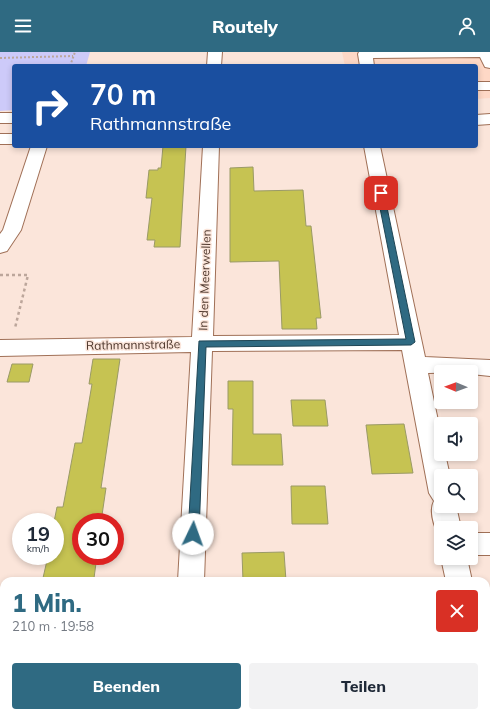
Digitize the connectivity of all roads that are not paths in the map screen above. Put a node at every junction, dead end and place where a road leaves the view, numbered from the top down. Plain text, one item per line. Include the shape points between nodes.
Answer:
1 (215, 52) edge
2 (404, 60) edge
3 (443, 60) edge
4 (214, 64) edge
5 (367, 64) edge
6 (490, 64) edge
7 (478, 86) edge
8 (490, 86) edge
9 (0, 118) edge
10 (12, 118) edge
11 (490, 119) edge
12 (478, 120) edge
13 (0, 139) edge
14 (12, 139) edge
15 (38, 148) edge
16 (211, 148) edge
17 (372, 148) edge
18 (0, 246) edge
19 (411, 342) junction
20 (202, 344) junction
21 (5, 348) edge
22 (490, 361) edge
23 (415, 365) junction
24 (434, 365) edge
25 (473, 365) edge
26 (478, 367) edge
27 (490, 368) edge
28 (436, 469) edge
29 (478, 544) edge
30 (490, 544) edge
31 (456, 565) edge
32 (191, 577) edge
33 (458, 577) edge

1 - 4 street
2 - 3 street
2 - 5 street via 365,54
3 - 6 street via 485,54
7 - 8 street
9 - 10 street
11 - 12 street
13 - 14 street
15 - 18 street via 12,230
16 - 20 street, In den Meerwellen
17 - 19 street
19 - 20 street, Rathmannstraße
19 - 23 street
20 - 21 street, Rathmannstraße
20 - 32 street, In den Meerwellen
22 - 25 street
23 - 24 street
23 - 28 street
26 - 27 street
29 - 30 street
31 - 33 street

